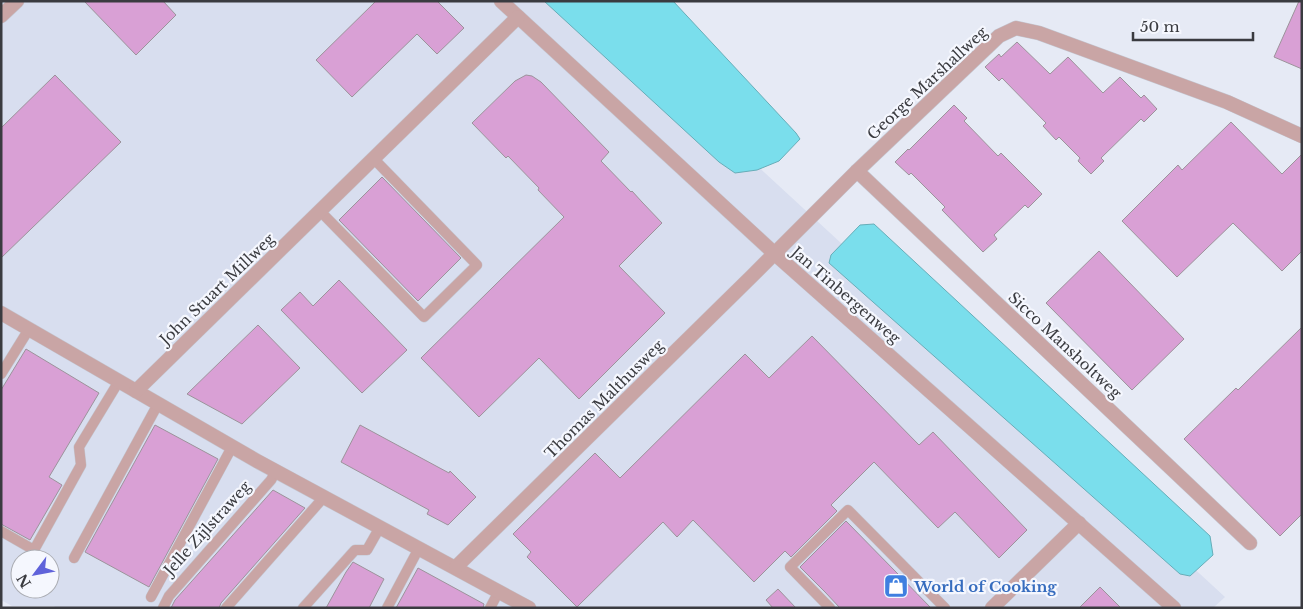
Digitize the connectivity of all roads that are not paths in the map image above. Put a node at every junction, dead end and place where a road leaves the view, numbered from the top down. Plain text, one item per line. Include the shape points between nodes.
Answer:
1 (17, 1) edge
2 (501, 1) edge
3 (1, 16) edge
4 (518, 17) junction
5 (1302, 136) edge
6 (374, 158) junction
7 (857, 171) junction
8 (320, 211) junction
9 (774, 254) junction
10 (1, 313) edge
11 (29, 328) junction
12 (1, 374) edge
13 (119, 381) junction
14 (136, 391) junction
15 (158, 404) junction
16 (232, 447) junction
17 (276, 471) junction
18 (324, 497) junction
19 (1079, 523) junction
20 (380, 527) junction
21 (1, 531) edge
22 (1250, 543) dead end
23 (420, 548) junction
24 (74, 558) dead end
25 (456, 567) junction
26 (499, 591) junction
27 (151, 597) dead end
28 (528, 607) edge
29 (163, 608) edge
30 (226, 608) edge
31 (303, 608) edge
32 (387, 608) edge
33 (490, 608) edge
34 (830, 608) edge
35 (945, 608) edge
36 (992, 608) edge
37 (1174, 608) edge

1 - 3 street
2 - 4 street, Jan Tinbergenweg
4 - 6 street, John Stuart Millweg
4 - 9 street, Jan Tinbergenweg
5 - 7 street, George Marshallweg via 1227,102 1038,33 1016,28 999,36
6 - 8 street, John Stuart Millweg
6 - 8 lane via 477,265 471,272 424,317
7 - 9 street, George Marshallweg
7 - 22 street, Sicco Mansholtweg
8 - 14 street, John Stuart Millweg
9 - 19 street, Jan Tinbergenweg
9 - 25 street, Thomas Malthusweg
10 - 11 street, Jelle Zijlstraweg
11 - 12 lane
11 - 13 street, Jelle Zijlstraweg
13 - 14 street, Jelle Zijlstraweg
13 - 21 lane via 79,448 81,465 34,550
14 - 15 street, Jelle Zijlstraweg
15 - 16 street, Jelle Zijlstraweg
15 - 24 lane
16 - 17 street, Jelle Zijlstraweg
16 - 27 lane, Jelle Zijlstraweg
17 - 18 street, Jelle Zijlstraweg
17 - 29 lane, Jelle Zijlstraweg via 169,596
18 - 20 street, Jelle Zijlstraweg
18 - 30 lane
19 - 36 street
19 - 37 street, Jan Tinbergenweg
20 - 23 street, Jelle Zijlstraweg
20 - 31 lane via 368,550 355,550
23 - 25 street, Jelle Zijlstraweg
23 - 32 lane
25 - 26 street, Jelle Zijlstraweg
26 - 28 street, Jelle Zijlstraweg
26 - 33 lane
34 - 35 lane via 790,567 848,510

